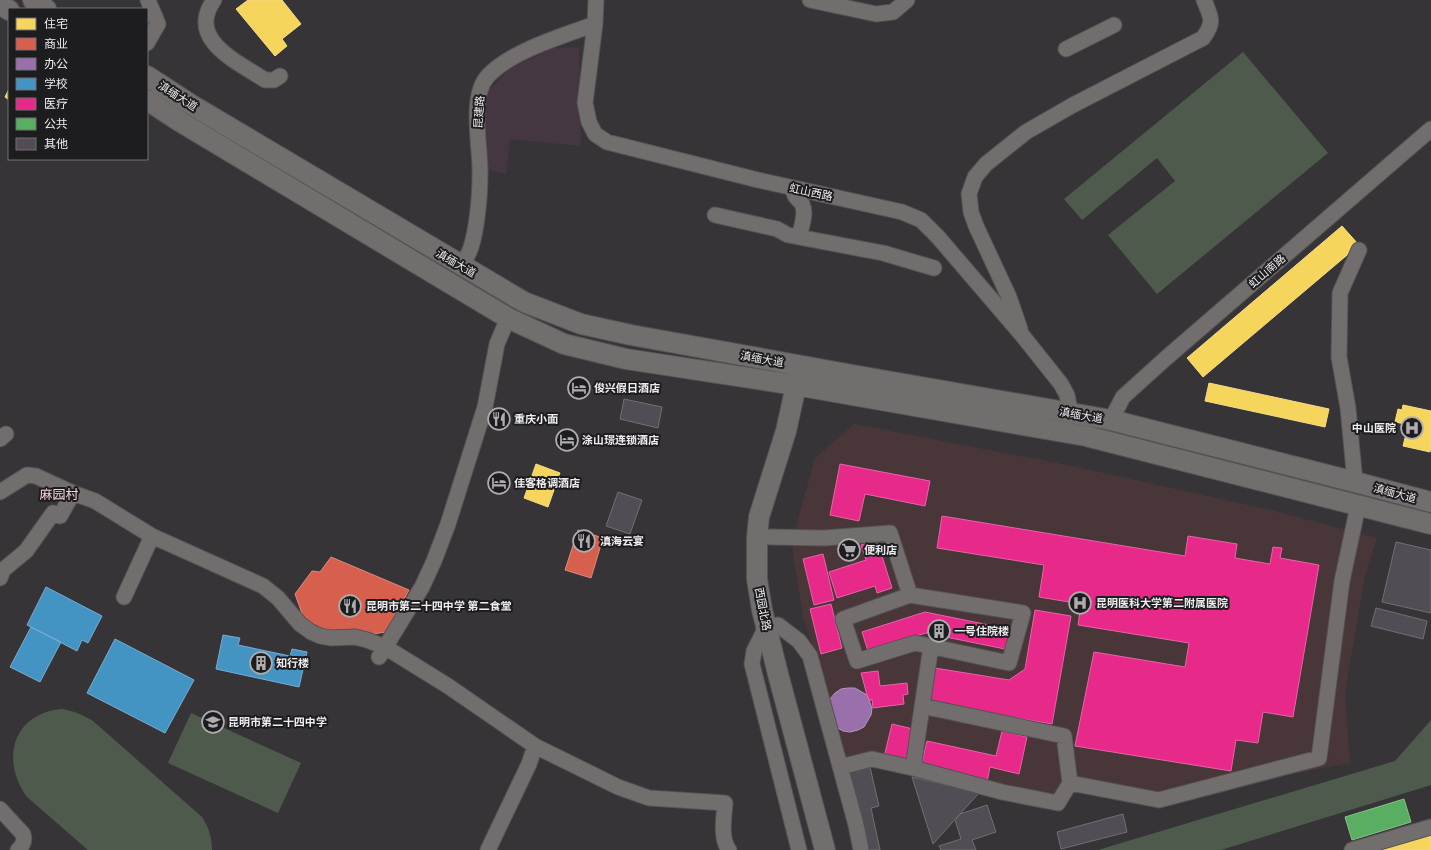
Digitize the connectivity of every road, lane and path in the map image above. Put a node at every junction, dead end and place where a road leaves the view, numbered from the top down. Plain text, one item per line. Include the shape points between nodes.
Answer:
1 (33, 0) edge
2 (148, 0) edge
3 (214, 0) edge
4 (596, 0) edge
5 (810, 0) edge
6 (907, 0) edge
7 (1204, 0) edge
8 (45, 8) edge
9 (595, 24) junction
10 (1114, 25) dead end
11 (148, 41) edge
12 (1066, 49) dead end
13 (280, 76) dead end
14 (148, 77) edge
15 (148, 101) edge
16 (1431, 129) edge
17 (793, 188) junction
18 (715, 215) dead end
19 (799, 237) junction
20 (1359, 250) dead end
21 (461, 266) junction
22 (934, 268) dead end
23 (508, 318) junction
24 (1022, 335) junction
25 (806, 367) junction
26 (802, 386) junction
27 (1071, 414) junction
28 (1111, 420) junction
29 (1355, 482) junction
30 (0, 492) edge
31 (72, 493) junction
32 (1431, 502) edge
33 (1358, 506) junction
34 (1431, 524) edge
35 (152, 536) junction
36 (770, 537) junction
37 (0, 578) edge
38 (910, 595) junction
39 (124, 597) dead end
40 (772, 626) junction
41 (931, 646) junction
42 (382, 652) junction
43 (784, 672) junction
44 (922, 706) junction
45 (535, 746) junction
46 (840, 767) junction
47 (913, 768) junction
48 (1070, 783) junction
49 (0, 809) edge
50 (1431, 827) edge
51 (18, 850) edge
52 (488, 850) edge
53 (729, 850) edge
54 (798, 850) edge
55 (825, 850) edge
56 (837, 850) edge
57 (861, 850) edge
58 (1352, 850) edge

1 - 8 main road
2 - 11 street via 158,24
3 - 13 street via 206,20 208,35 216,47 265,80 274,80
4 - 9 street, 虹山西路
5 - 6 street via 876,14 893,12
7 - 24 street via 1211,17 1210,29 1203,38 1026,132 986,164 976,177 969,194 971,212 1009,297
9 - 17 street, 虹山西路 via 585,103 589,122 595,134 607,142
9 - 21 street, 昆建路 via 517,56 498,67 486,78 479,95 477,114 480,175 476,228 471,248
10 - 12 street
14 - 21 main road, 滇缅大道
15 - 23 main road, 滇缅大道
16 - 28 street, 虹山南路 via 1123,397
17 - 19 street via 794,196 802,204 804,212
17 - 24 street, 虹山西路 via 902,212 921,220 943,242
18 - 19 street via 777,229
19 - 22 street via 883,253
20 - 29 street via 1340,293 1339,357 1348,408
21 - 25 main road, 滇缅大道 via 524,302 581,324
23 - 26 main road, 滇缅大道 via 564,344 626,359
23 - 42 street via 497,344 485,407 448,524 422,587
24 - 27 street, 虹山西路 via 1061,384
25 - 26 main road, 西园北路
25 - 27 main road, 滇缅大道
26 - 33 main road, 滇缅大道 via 1086,436
26 - 36 main road, 西园北路 via 799,433
26 - 40 main road, 西园北路 via 759,516 757,579
27 - 28 main road, 滇缅大道
28 - 29 main road, 滇缅大道
29 - 32 main road, 滇缅大道
30 - 31 street via 27,475 36,476
31 - 35 street via 95,501
31 - 37 street via 60,516 53,513 26,551 3,570
33 - 34 main road, 滇缅大道
33 - 48 street via 1342,581 1319,758 1159,800
35 - 39 street
35 - 42 street via 263,586 311,632 332,638 355,637 367,640
36 - 38 street via 824,538 890,533
36 - 40 main road, 西园北路
38 - 41 street via 843,619 857,660 915,643
38 - 41 street via 1023,613 1009,663
40 - 43 main road, 西园北路
40 - 46 street via 799,641 810,656
40 - 54 street via 754,651 752,664
41 - 44 street
42 - 45 street via 448,686
43 - 55 main road, 西园北路
43 - 56 main road, 西园北路
44 - 47 street
44 - 48 street via 1064,736
45 - 52 street
45 - 53 street via 618,787 649,798 725,803 724,836 725,845
46 - 47 street via 872,759
46 - 57 street
47 - 48 street via 1002,792 1058,803
49 - 51 street via 23,834 23,844
50 - 58 street

